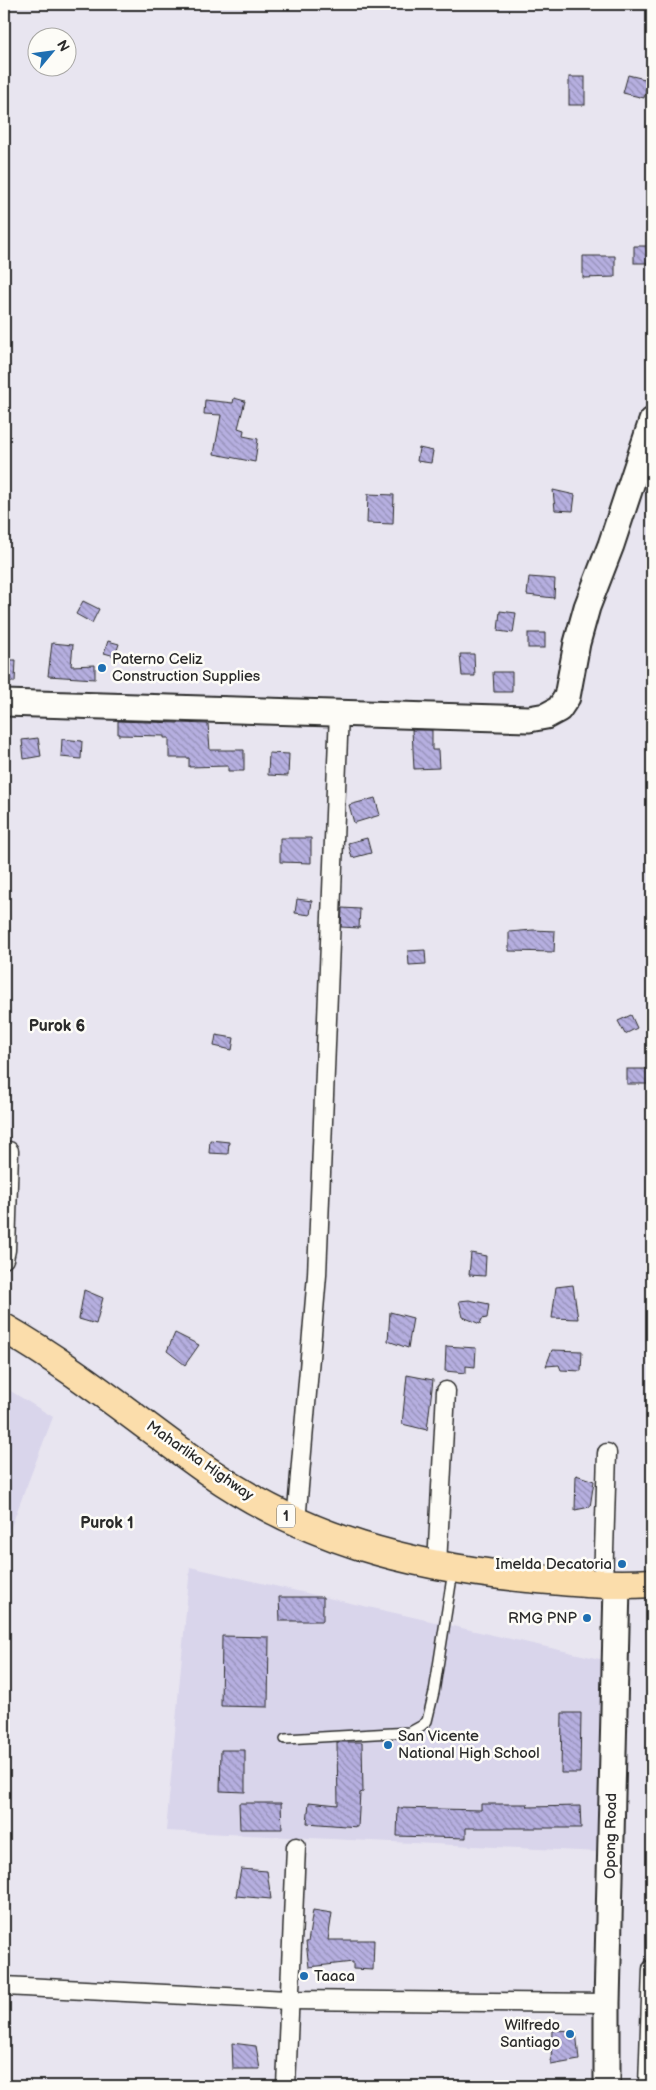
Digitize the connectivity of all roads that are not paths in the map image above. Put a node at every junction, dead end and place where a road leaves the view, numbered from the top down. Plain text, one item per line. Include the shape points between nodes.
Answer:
1 (651, 425) edge
2 (4, 703) edge
3 (339, 712) junction
4 (9, 1151) dead end
5 (4, 1259) edge
6 (4, 1328) edge
7 (446, 1391) dead end
8 (607, 1453) dead end
9 (296, 1522) junction
10 (445, 1567) junction
11 (652, 1583) edge
12 (610, 1585) junction
13 (285, 1740) dead end
14 (296, 1847) dead end
15 (652, 1969) edge
16 (4, 1986) edge
17 (288, 2000) junction
18 (607, 2003) junction
19 (286, 2086) edge
20 (607, 2086) edge
21 (648, 2086) edge

1 - 3 street via 587,607 567,697 558,709 546,716 529,719
2 - 3 street
3 - 9 street via 317,1275
4 - 5 street
6 - 9 highway, Maharlika Highway / 1 via 36,1346 209,1471
7 - 10 street
8 - 12 street
9 - 10 highway, Maharlika Highway / 1 via 375,1551
10 - 12 highway, Maharlika Highway / 1
10 - 13 lane via 436,1683 427,1721 410,1732
11 - 12 highway, Maharlika Highway / 1
12 - 18 street, Opong Road
14 - 17 street
15 - 21 street
16 - 17 street
17 - 18 street
17 - 19 street
18 - 20 street, Opong Road

